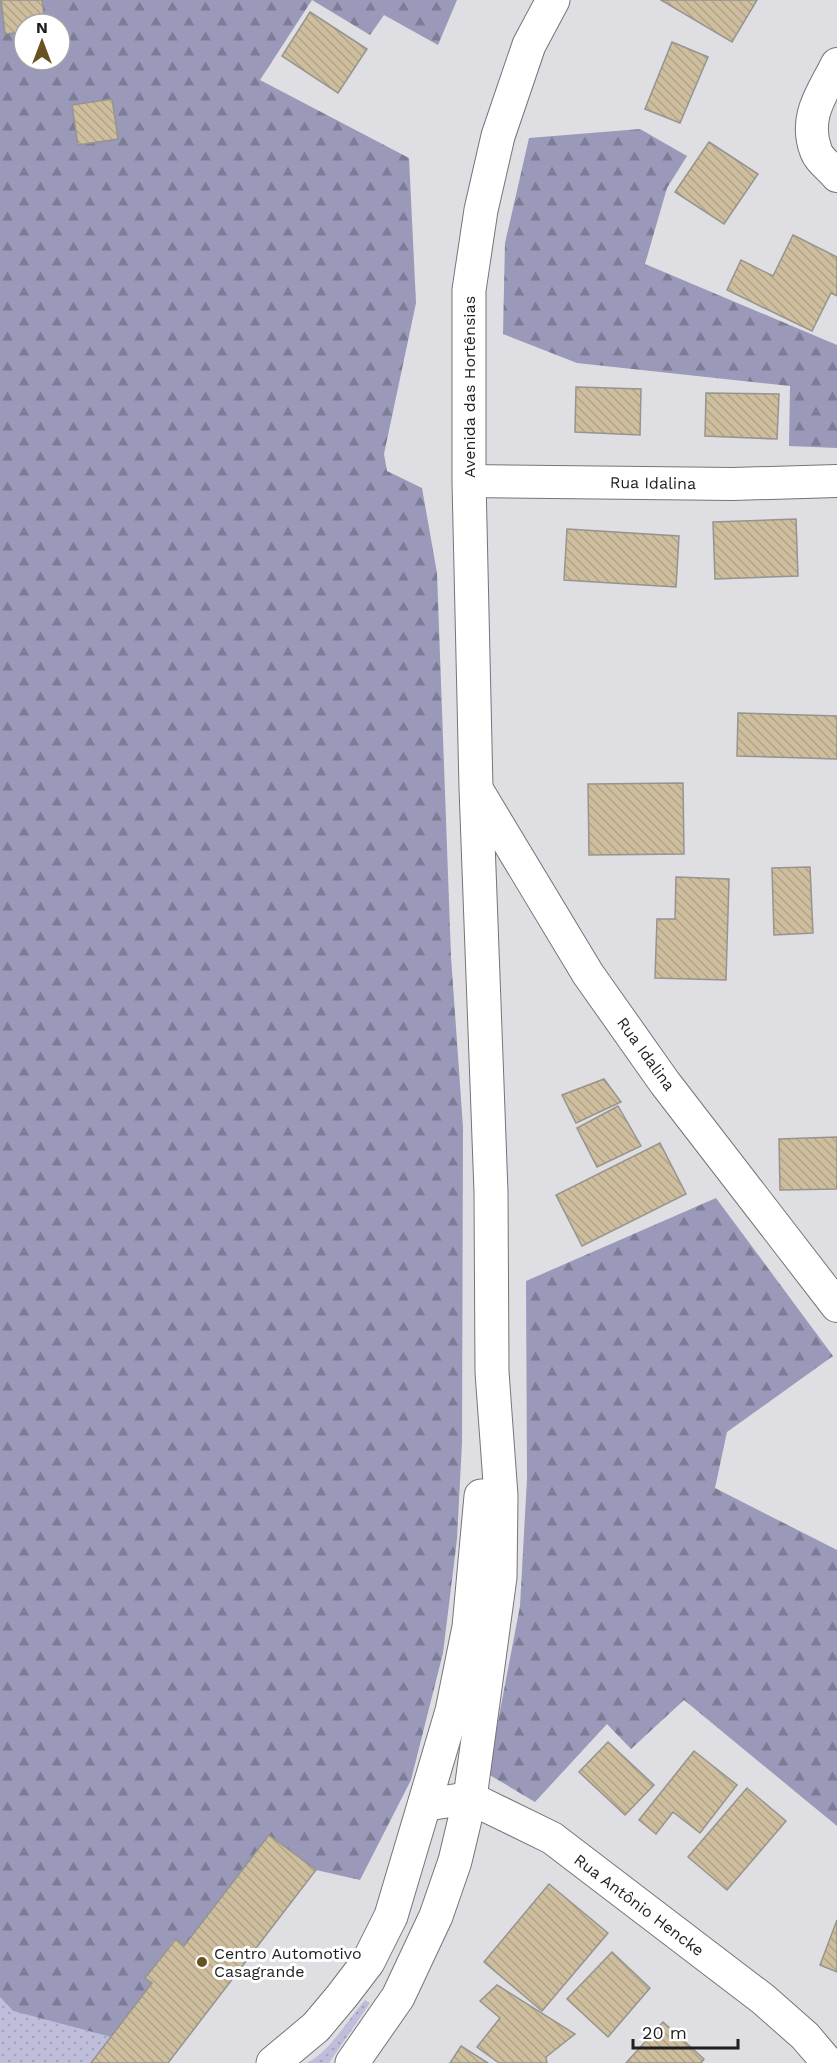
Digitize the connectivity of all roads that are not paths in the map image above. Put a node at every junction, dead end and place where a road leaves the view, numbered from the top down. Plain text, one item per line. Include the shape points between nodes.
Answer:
1 (553, 0) edge
2 (837, 64) edge
3 (837, 176) edge
4 (470, 481) junction
5 (837, 481) edge
6 (476, 788) junction
7 (837, 1306) edge
8 (492, 1372) junction
9 (470, 1798) junction
10 (424, 1804) junction
11 (273, 2063) edge
12 (352, 2063) edge
13 (828, 2063) edge

1 - 4 main road, Avenida das Hortênsias via 526,55 498,136 481,210 469,290
2 - 3 street via 813,108 812,133 816,153
4 - 5 street, Rua Idalina
4 - 6 main road, Avenida das Hortênsias
6 - 7 street, Rua Idalina via 588,974 665,1083
6 - 8 main road, Avenida das Hortênsias via 491,1192
8 - 9 main road via 501,1496 500,1577
8 - 10 main road via 469,1627 452,1711
9 - 10 street
9 - 12 main road via 455,1861 436,1916 398,1997
9 - 13 street, Rua Antônio Hencke via 552,1838 763,1999
10 - 11 main road via 391,1916 368,1962 316,2027

